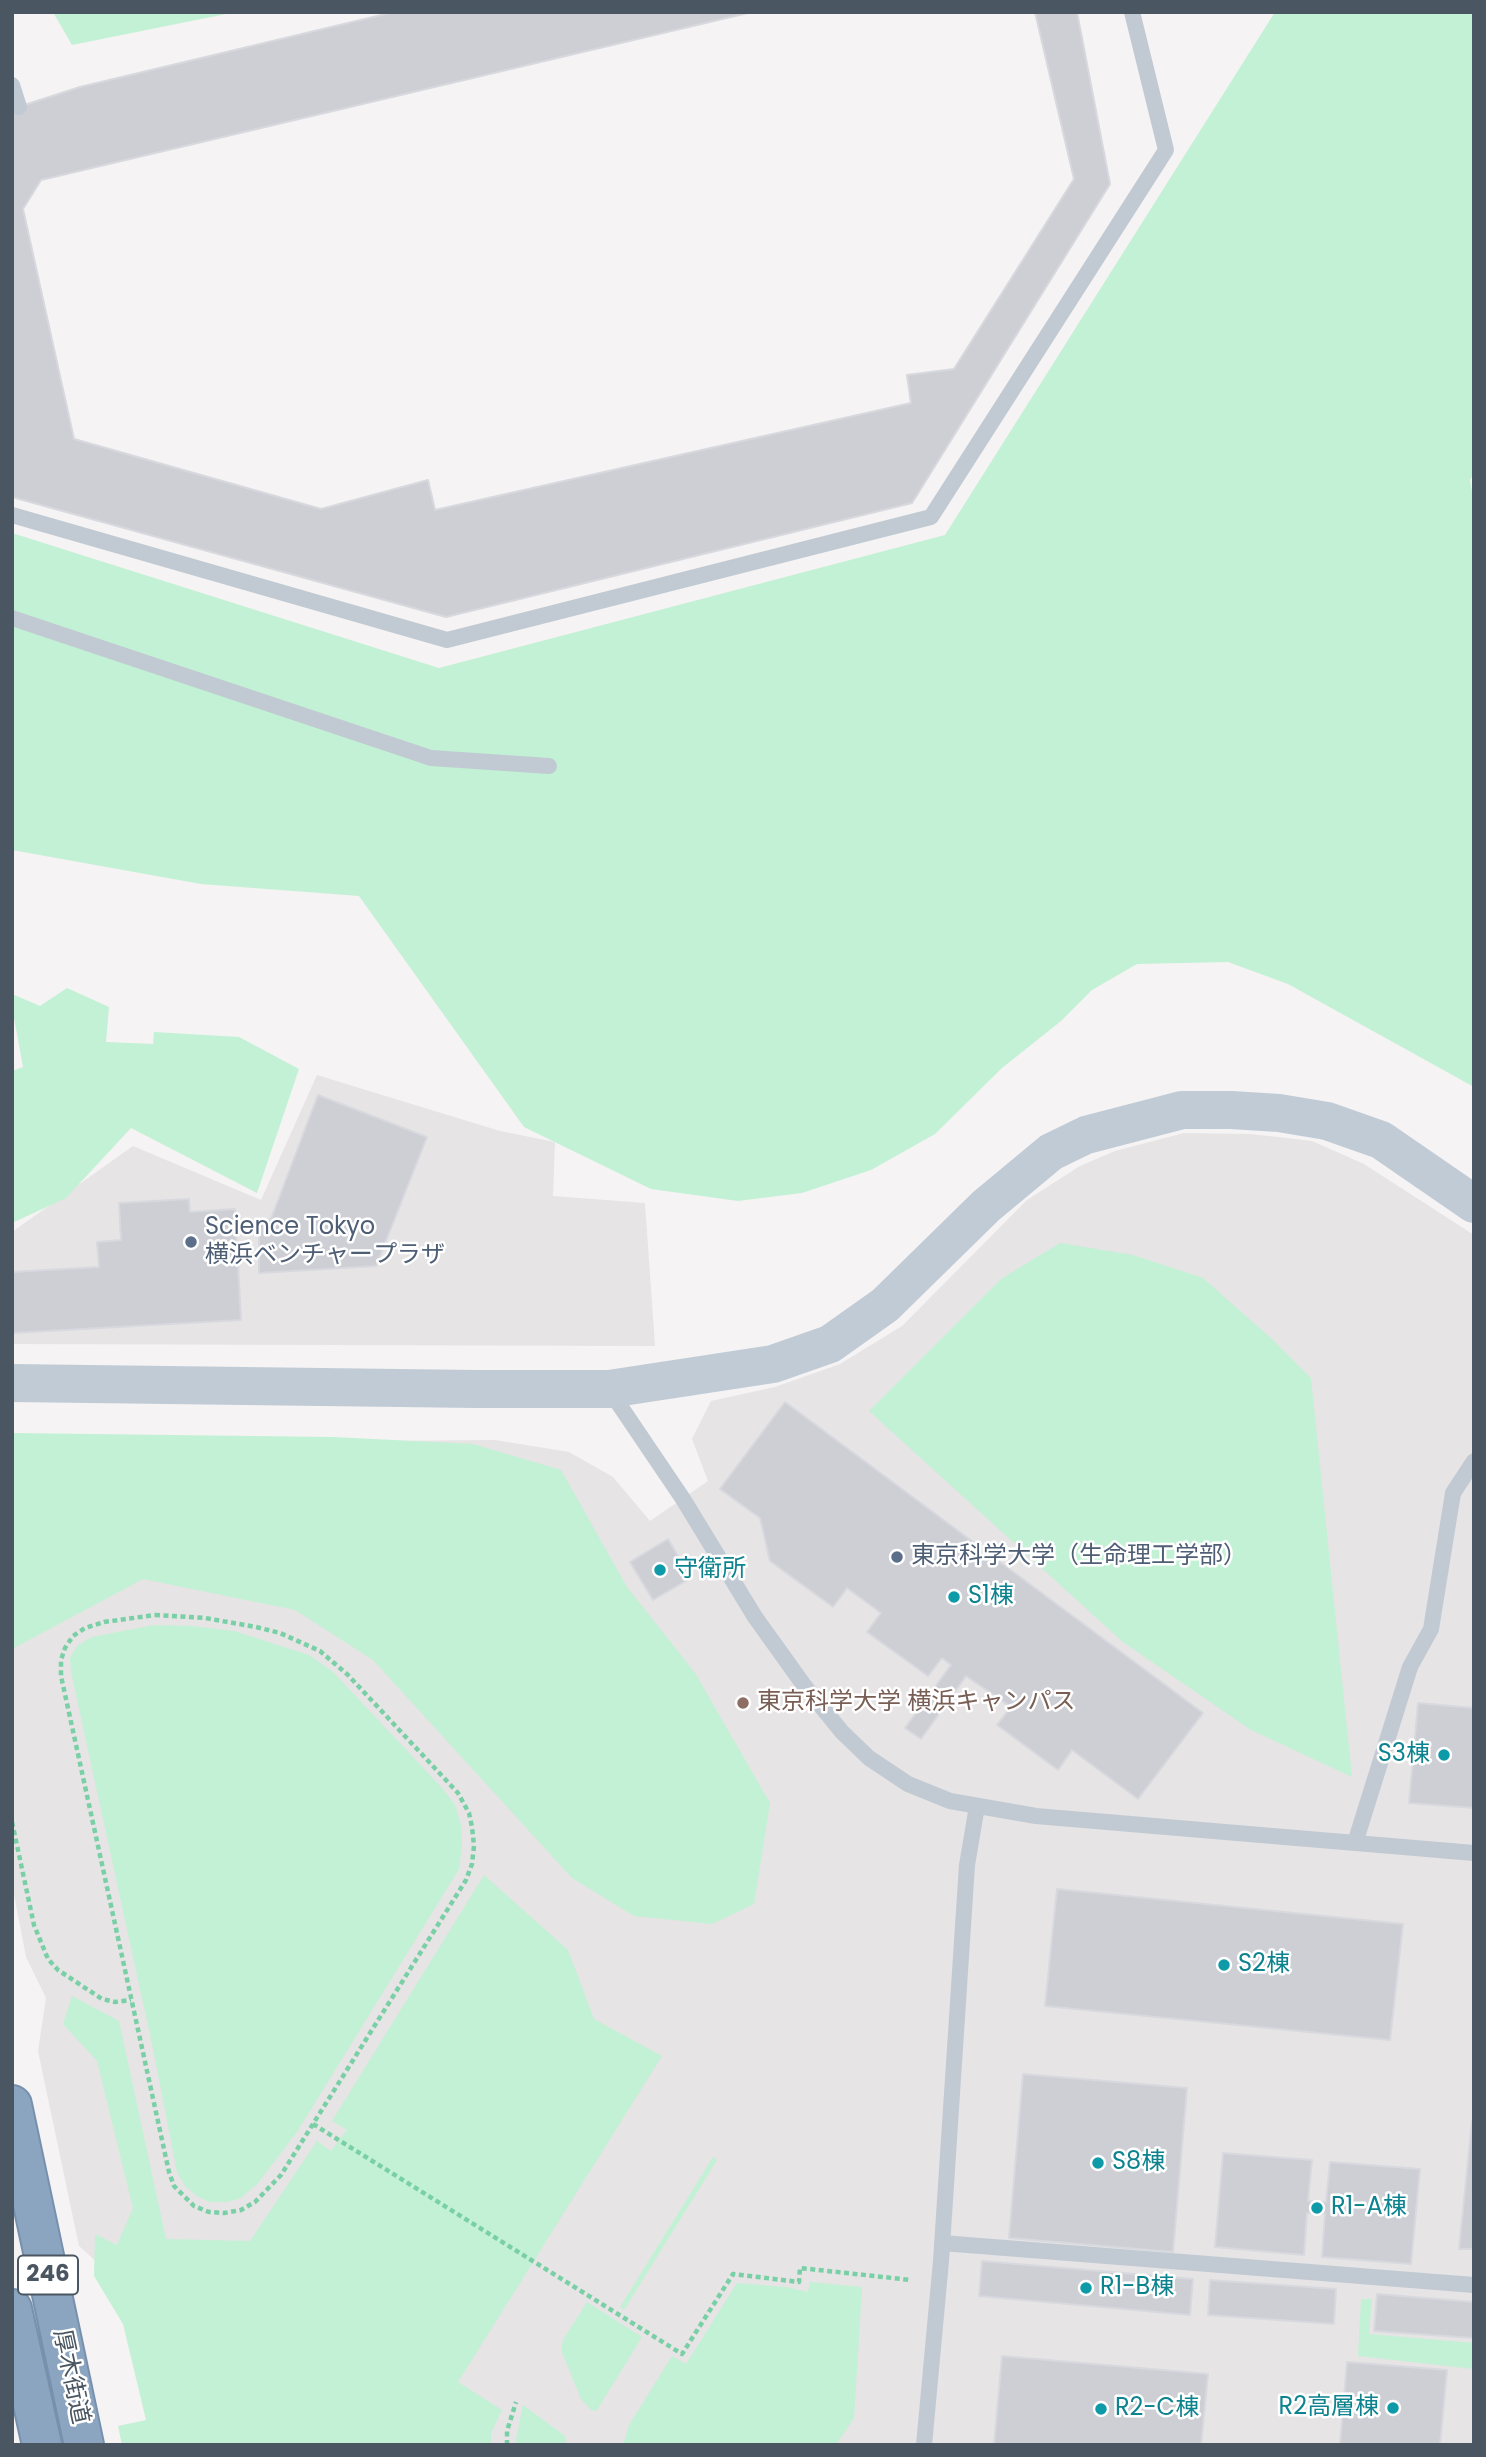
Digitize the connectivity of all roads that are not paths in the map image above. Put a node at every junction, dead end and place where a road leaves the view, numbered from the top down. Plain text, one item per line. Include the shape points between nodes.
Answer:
1 (1132, 12) edge
2 (12, 85) edge
3 (19, 107) dead end
4 (12, 514) edge
5 (12, 618) edge
6 (550, 766) dead end
7 (1474, 1204) edge
8 (12, 1382) edge
9 (609, 1389) junction
10 (1474, 1461) edge
11 (977, 1805) junction
12 (1354, 1843) junction
13 (1474, 1853) edge
14 (12, 2105) edge
15 (942, 2243) junction
16 (1474, 2285) edge
17 (12, 2309) edge
18 (42, 2445) edge
19 (84, 2445) edge
20 (924, 2445) edge

1 - 4 lane via 1166,150 931,517 447,640
2 - 3 lane
5 - 6 lane via 431,758
7 - 9 street via 1381,1140 1327,1121 1279,1113 1182,1110 1086,1135 1051,1152 986,1206 885,1305 830,1343 773,1364
8 - 9 street
9 - 11 lane via 755,1617 842,1731 869,1758 908,1784 950,1801
10 - 12 lane via 1453,1493 1431,1629 1410,1667
11 - 12 lane via 1036,1816
11 - 15 lane via 967,1865
12 - 13 lane
14 - 19 highway, 厚木街道 / 246
15 - 16 lane
15 - 20 lane
17 - 18 highway, 厚木街道 / 246

